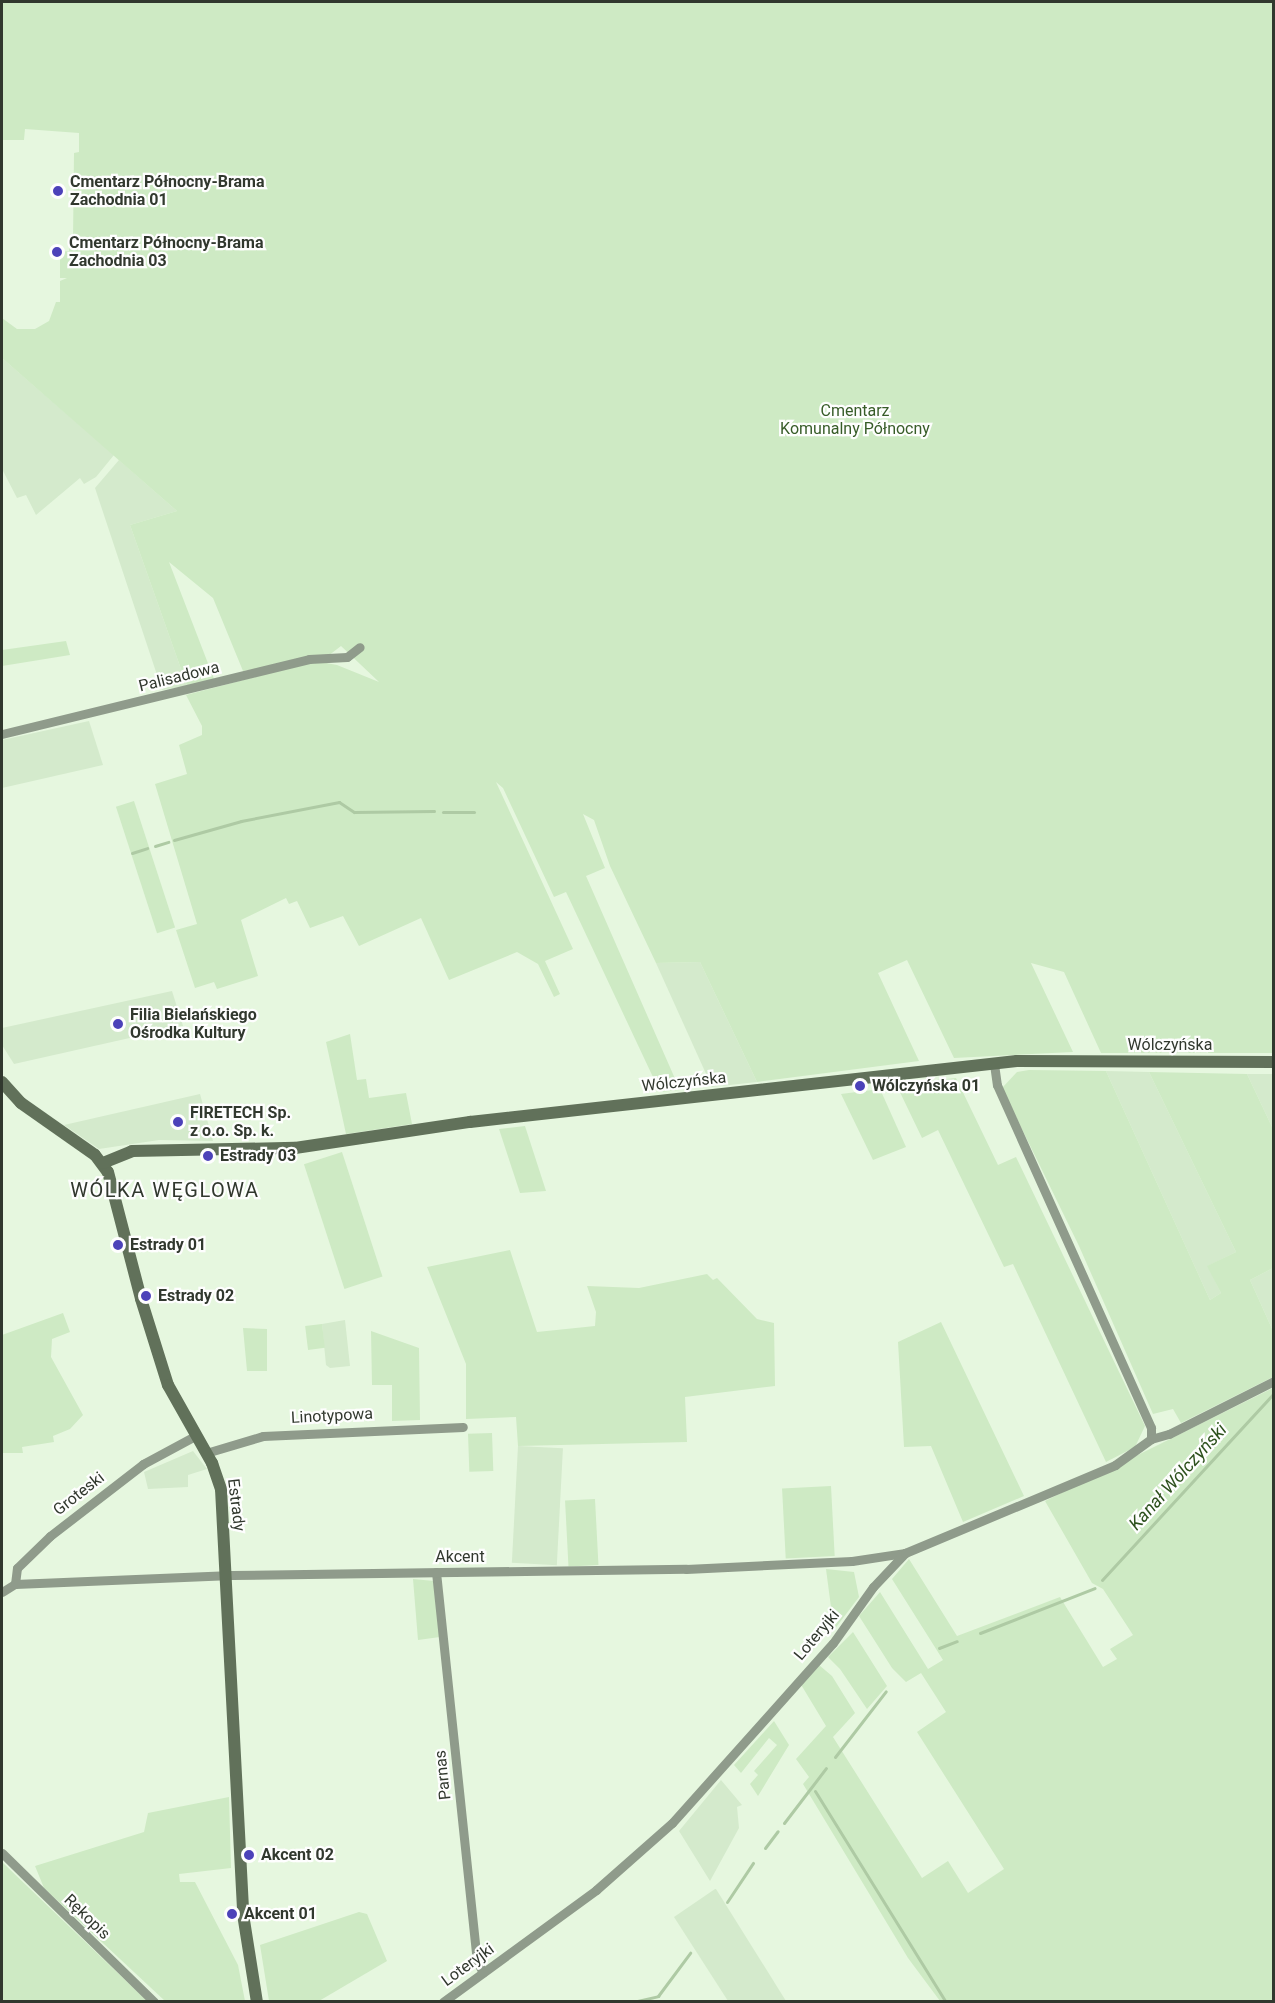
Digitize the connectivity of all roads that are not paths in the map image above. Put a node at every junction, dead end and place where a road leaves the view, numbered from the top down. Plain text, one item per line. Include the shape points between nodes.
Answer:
1 (360, 647) dead end
2 (2, 734) edge
3 (1274, 1062) edge
4 (994, 1064) junction
5 (2, 1083) edge
6 (103, 1163) junction
7 (1274, 1381) edge
8 (463, 1427) dead end
9 (195, 1436) junction
10 (1151, 1439) junction
11 (206, 1453) junction
12 (905, 1553) junction
13 (436, 1572) junction
14 (226, 1577) junction
15 (15, 1584) junction
16 (2, 1593) edge
17 (2, 1853) edge
18 (483, 1973) junction
19 (154, 2001) edge
20 (257, 2001) edge
21 (443, 2001) edge

1 - 2 street, Palisadowa via 347,657 309,659
3 - 4 street, Wólczyńska
4 - 6 street, Wólczyńska via 470,1122 295,1148 132,1151
4 - 10 street via 997,1085 1152,1428
5 - 6 street via 21,1103
6 - 9 street, Estrady via 168,1385
7 - 10 street, Loteryjki via 1169,1434
8 - 11 street, Linotypowa via 263,1436
9 - 11 street, Estrady
9 - 15 street, Groteski via 143,1464 50,1536 20,1564
10 - 12 street, Loteryjki via 1115,1465
11 - 14 street, Estrady via 221,1489
12 - 13 street, Akcent via 852,1561 686,1569
12 - 18 street, Loteryjki via 873,1587 833,1643 672,1823 617,1874
13 - 14 street, Akcent
13 - 18 street, Parnas via 477,1961
14 - 15 street, Akcent
14 - 20 street, Estrady via 243,1914
15 - 16 street
17 - 19 street, Rękopis
18 - 21 street, Loteryjki

